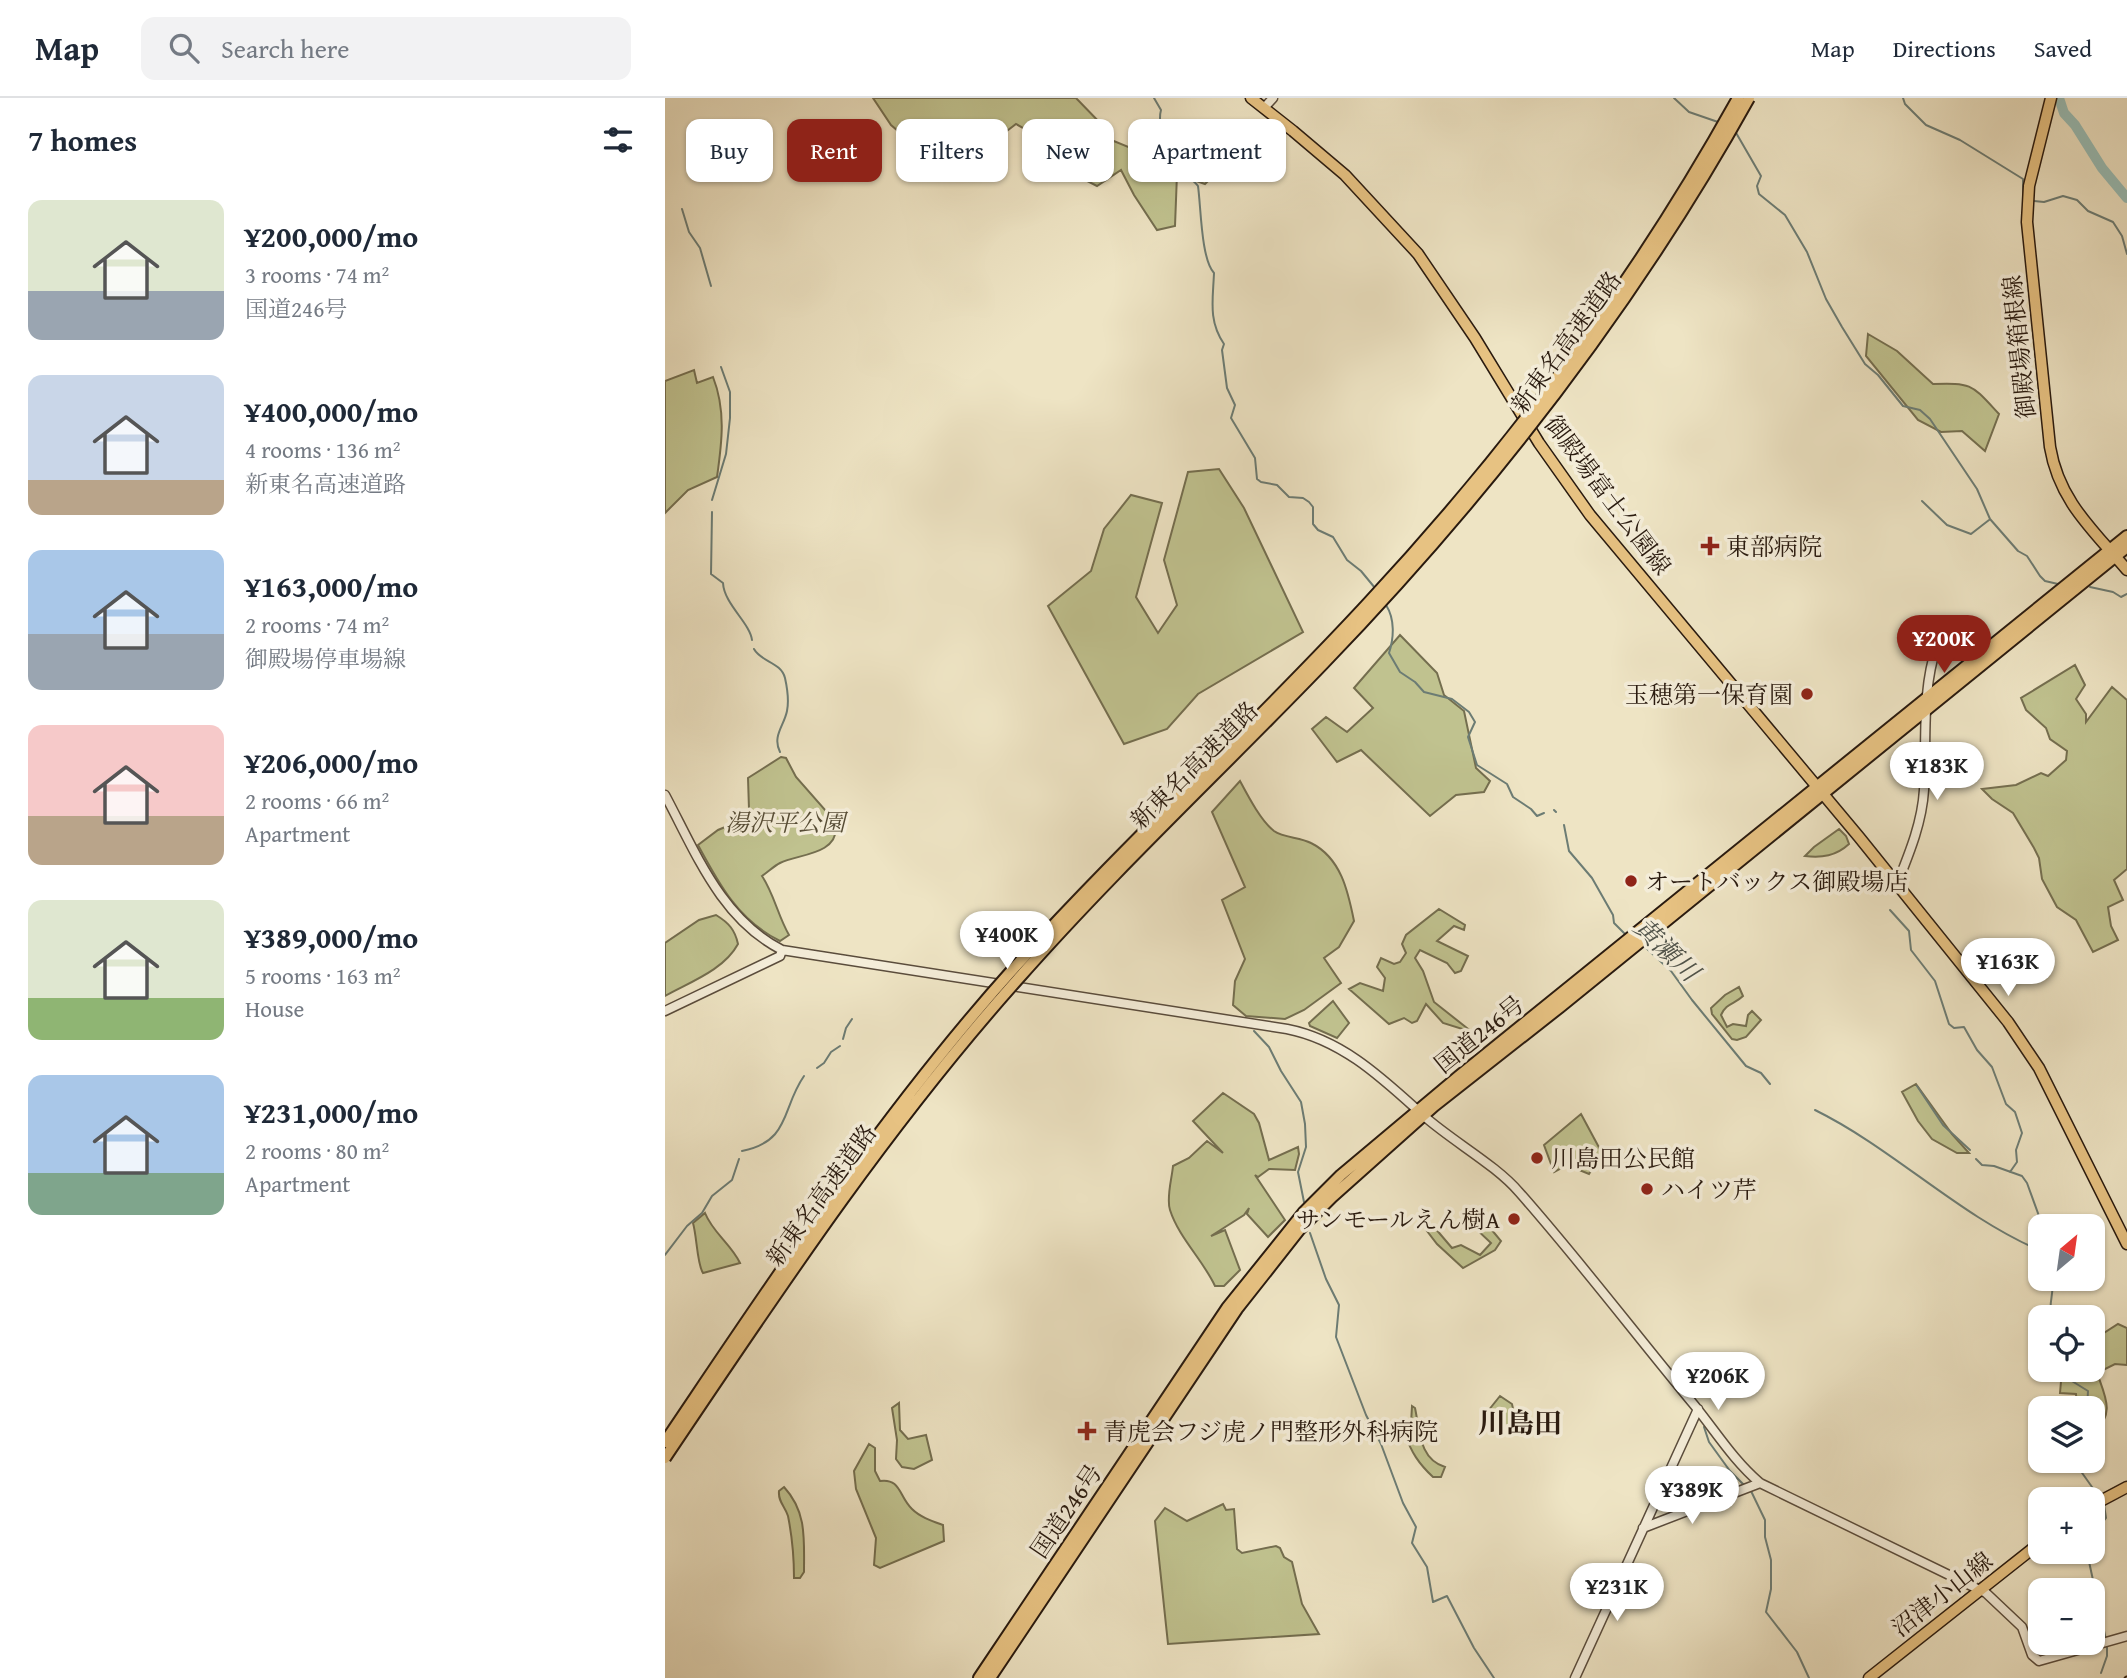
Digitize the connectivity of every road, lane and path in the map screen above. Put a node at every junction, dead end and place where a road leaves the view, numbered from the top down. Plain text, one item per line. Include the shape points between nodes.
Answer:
1 (1251, 98) edge
2 (1273, 98) edge
3 (1738, 98) edge
4 (1749, 98) edge
5 (2051, 98) edge
6 (1264, 108) junction
7 (2127, 536) edge
8 (2127, 547) edge
9 (2113, 553) junction
10 (2127, 570) edge
11 (1937, 645) dead end
12 (1925, 704) junction
13 (1820, 791) junction
14 (665, 795) edge
15 (1897, 884) junction
16 (782, 950) junction
17 (665, 1011) edge
18 (1421, 1113) junction
19 (2127, 1244) edge
20 (1698, 1409) junction
21 (665, 1442) edge
22 (665, 1458) edge
23 (1760, 1483) junction
24 (2127, 1487) edge
25 (2105, 1499) edge
26 (1643, 1528) junction
27 (2028, 1552) edge
28 (1981, 1590) junction
29 (2127, 1636) edge
30 (979, 1678) edge
31 (990, 1678) edge
32 (1575, 1678) edge
33 (1869, 1678) edge

1 - 6 main road, 御殿場富士公園線
2 - 6 street
3 - 21 highway, 新東名高速道路, bridge via 1640,260 1512,436 1371,600 1078,900 968,1021 815,1220
4 - 22 highway, 新東名高速道路, bridge via 1647,265 1519,442 1324,664 1076,915 975,1027 823,1225
5 - 9 main road, 御殿場箱根線 via 2028,195 2028,237 2052,460 2067,500
6 - 13 main road, 御殿場富士公園線 via 1345,175 1418,254 1590,515
7 - 9 highway, 国道246号
8 - 9 highway, 国道246号
9 - 10 main road, 御殿場箱根線
9 - 12 highway, 国道246号
11 - 12 street
12 - 13 highway, 国道246号
12 - 15 street via 1922,803
13 - 15 main road, 御殿場富士公園線
13 - 18 highway, 国道246号
14 - 16 street via 722,898 748,928
15 - 19 main road, 御殿場富士公園線 via 2028,1049
16 - 17 street via 773,960
16 - 18 street via 1307,1032 1338,1046
18 - 20 street via 1517,1189
18 - 30 highway, 国道246号 via 1341,1175 1249,1279
18 - 31 highway, 国道246号 via 1300,1229 1259,1280
20 - 23 street
20 - 26 street
23 - 26 street
23 - 28 street
24 - 25 main road
26 - 32 street
27 - 28 main road, 沼津小山線
28 - 29 street via 2022,1627 2032,1655 2039,1661
28 - 33 main road, 沼津小山線

